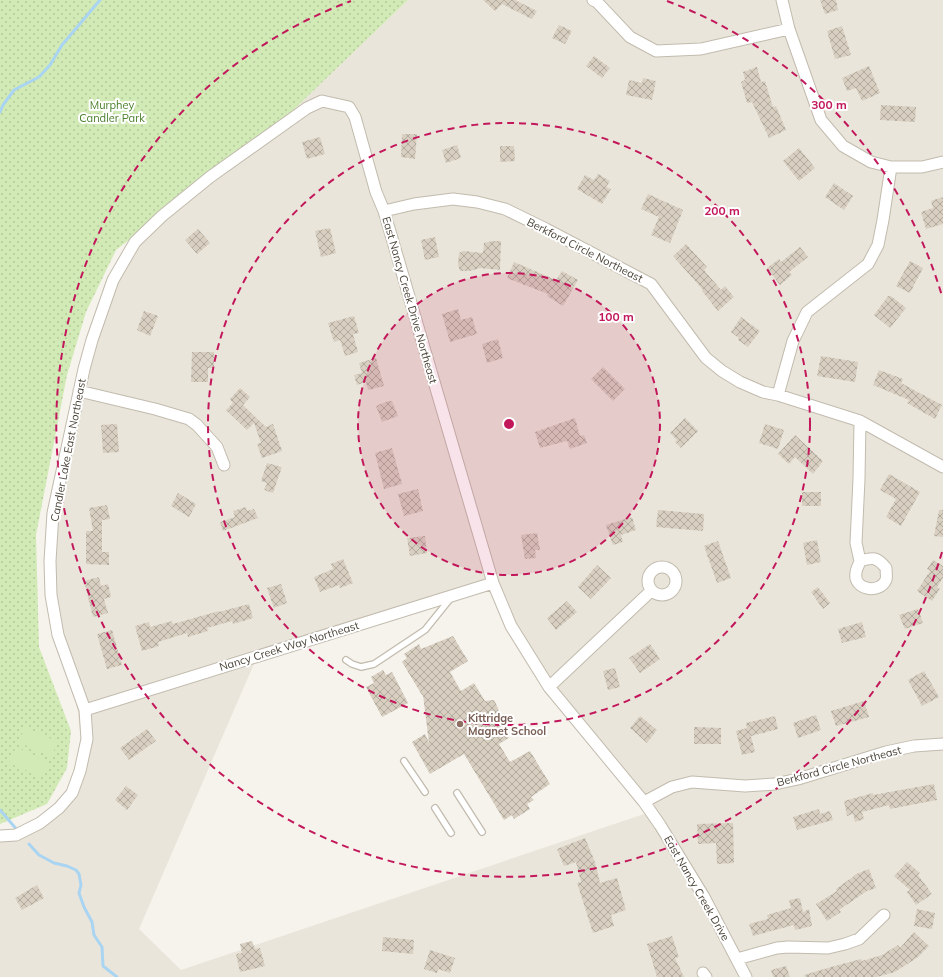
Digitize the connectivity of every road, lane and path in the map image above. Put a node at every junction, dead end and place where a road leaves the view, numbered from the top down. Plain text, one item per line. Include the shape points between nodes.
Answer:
1 (593, 0) edge
2 (782, 0) edge
3 (789, 29) junction
4 (268, 135) joint
5 (943, 162) edge
6 (891, 167) junction
7 (384, 211) junction
8 (79, 391) junction
9 (778, 395) junction
10 (860, 421) junction
11 (224, 465) dead end
12 (943, 466) edge
13 (860, 561) dead end
14 (493, 583) junction
15 (651, 591) dead end
16 (453, 595) junction
17 (346, 660) dead end
18 (549, 687) junction
19 (85, 710) junction
20 (943, 744) edge
21 (404, 761) dead end
22 (425, 792) dead end
23 (457, 793) dead end
24 (644, 802) junction
25 (435, 808) dead end
26 (482, 832) dead end
27 (451, 833) dead end
28 (0, 836) edge
29 (884, 915) dead end
30 (737, 959) junction
31 (746, 977) edge

1 - 3 street via 630,37 656,51 701,49
2 - 3 street
3 - 6 street via 821,120 843,146 871,162
4 - 7 street, East Nancy Creek Drive Northeast via 307,108 322,101 349,107 355,117 376,192
4 - 8 street, Candler Lake East Northeast via 210,176 135,242 113,280 92,340
5 - 6 street via 922,167
6 - 9 street via 878,245 868,264 806,312 793,341
7 - 9 street, Berkford Circle Northeast via 453,199 505,209 651,284 706,358 740,382 763,392
7 - 14 street, East Nancy Creek Drive Northeast
8 - 11 street via 189,419 217,447
8 - 19 street, Candler Lake East Northeast via 53,513 50,561 51,595 58,635
9 - 10 street, Berkford Circle Northeast
10 - 12 street, Berkford Circle Northeast
10 - 13 street via 856,543
14 - 16 street, Nancy Creek Way Northeast
14 - 18 street via 511,626
15 - 18 street
16 - 17 lane via 425,630 374,664 361,667
16 - 19 street, Nancy Creek Way Northeast
18 - 24 street
19 - 28 street, Candler Lake East Northeast via 87,739 72,793 59,808 40,823 16,835
20 - 24 street, Berkford Circle Northeast via 914,746 886,752 775,784 745,786 692,782 672,787
21 - 22 lane
23 - 26 lane
24 - 30 street, East Nancy Creek Drive via 704,897
25 - 27 lane
29 - 30 street via 859,939 845,944 828,948 788,947
30 - 31 street, East Nancy Creek Drive

